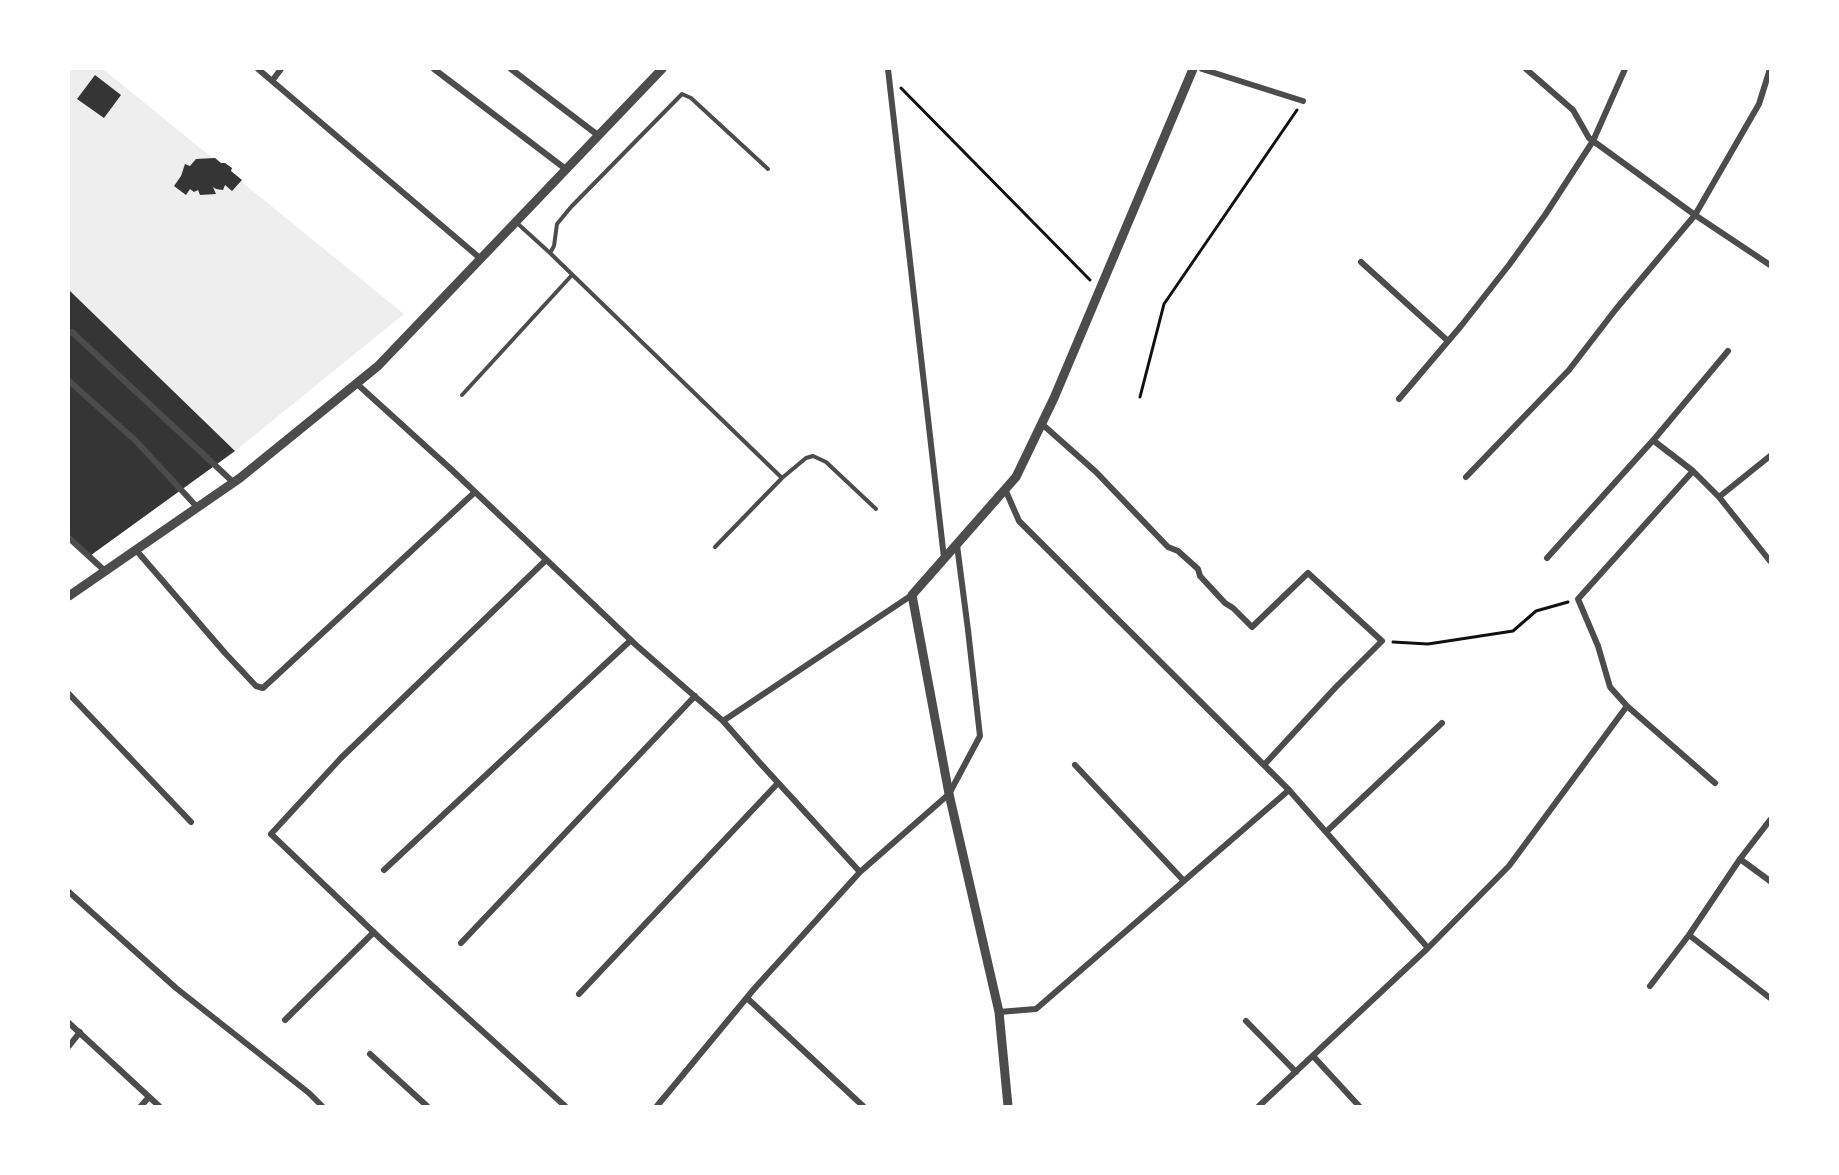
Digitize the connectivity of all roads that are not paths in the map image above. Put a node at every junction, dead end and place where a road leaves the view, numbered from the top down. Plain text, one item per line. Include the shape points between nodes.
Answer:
1 (258, 69) edge
2 (281, 69) edge
3 (434, 69) edge
4 (512, 69) edge
5 (662, 69) edge
6 (1193, 69) edge
7 (1202, 69) edge
8 (1526, 69) edge
9 (1625, 69) edge
10 (1770, 69) edge
11 (889, 72) edge
12 (272, 81) junction
13 (1303, 101) road end
14 (598, 136) junction
15 (1593, 141) junction
16 (768, 169) dead end
17 (567, 170) junction
18 (1695, 215) junction
19 (516, 223) junction
20 (550, 253) junction
21 (481, 259) junction
22 (1361, 262) dead end
23 (1770, 266) edge
24 (572, 275) junction
25 (69, 333) edge
26 (1449, 341) junction
27 (1728, 351) dead end
28 (69, 381) edge
29 (356, 384) junction
30 (462, 395) dead end
31 (1399, 399) dead end
32 (1042, 424) junction
33 (1653, 441) junction
34 (1770, 456) edge
35 (1693, 471) junction
36 (1466, 477) dead end
37 (782, 478) junction
38 (233, 482) junction
39 (1005, 489) junction
40 (475, 492) junction
41 (1719, 497) junction
42 (197, 507) junction
43 (876, 509) dead end
44 (69, 538) edge
45 (957, 544) junction
46 (715, 547) dead end
47 (136, 549) junction
48 (1546, 558) dead end
49 (944, 559) junction
50 (546, 560) junction
51 (1770, 561) edge
52 (105, 571) junction
53 (912, 595) junction
54 (69, 596) edge
55 (631, 640) junction
56 (69, 694) edge
57 (695, 696) junction
58 (1627, 706) junction
59 (723, 721) junction
60 (1442, 723) dead end
61 (1075, 765) dead end
62 (1264, 765) junction
63 (778, 783) junction
64 (1715, 783) dead end
65 (1289, 790) junction
66 (949, 794) junction
67 (1770, 820) edge
68 (191, 822) dead end
69 (1326, 832) junction
70 (1740, 859) junction
71 (384, 870) dead end
72 (860, 872) junction
73 (1184, 880) junction
74 (1770, 881) edge
75 (69, 892) edge
76 (374, 932) junction
77 (1689, 935) junction
78 (461, 943) dead end
79 (1428, 948) junction
80 (1650, 986) dead end
81 (579, 994) dead end
82 (747, 998) junction
83 (1770, 998) edge
84 (999, 1011) junction
85 (285, 1020) dead end
86 (1246, 1021) dead end
87 (69, 1023) edge
88 (80, 1032) junction
89 (69, 1046) edge
90 (370, 1053) dead end
91 (1313, 1056) junction
92 (1296, 1072) junction
93 (148, 1096) junction
94 (141, 1106) edge
95 (159, 1106) edge
96 (322, 1106) edge
97 (428, 1106) edge
98 (565, 1106) edge
99 (657, 1106) edge
100 (863, 1106) edge
101 (1008, 1106) edge
102 (1259, 1106) edge
103 (1359, 1106) edge

1 - 12 street
2 - 12 street
3 - 17 street
4 - 14 street
5 - 14 street
6 - 32 street
7 - 13 street
8 - 15 street via 1573,110
9 - 15 street
10 - 18 street via 1759,104
11 - 49 street
12 - 21 street
14 - 17 street
15 - 18 street
15 - 26 street via 1509,265
16 - 20 lane via 691,98 681,94 571,207 557,224
17 - 19 street
18 - 23 street
18 - 36 street via 1569,370
19 - 20 lane
19 - 21 street
20 - 24 lane
21 - 29 street
22 - 26 street
24 - 30 lane
24 - 37 lane
25 - 38 street
26 - 31 street
27 - 33 street
28 - 42 street via 136,441
29 - 38 street
29 - 40 street
32 - 39 street via 1016,477
32 - 62 street via 1096,472 1168,547 1198,569 1219,597 1252,627 1308,573 1382,641
33 - 35 street
33 - 48 street
34 - 41 street
35 - 41 street
35 - 58 street via 1578,599 1610,687
37 - 43 lane via 813,456 826,462
37 - 46 lane
38 - 42 street
39 - 45 street
39 - 62 street via 1019,521
40 - 47 street via 263,688 256,686 225,653
40 - 50 street
41 - 51 street
42 - 47 street
44 - 52 street
45 - 49 street
45 - 66 street via 980,736
47 - 52 street
49 - 53 street
50 - 55 street
50 - 76 street via 341,758 271,834
52 - 54 street
53 - 59 street
53 - 66 street
55 - 57 street
55 - 71 street
56 - 68 street
57 - 59 street
57 - 78 street
58 - 64 street
58 - 79 street via 1509,866
59 - 63 street
60 - 69 street
61 - 73 street
62 - 65 street
63 - 72 street
63 - 81 street
65 - 69 street
65 - 73 street
66 - 72 street
66 - 84 street
67 - 70 street
69 - 79 street
70 - 74 street
70 - 77 street
72 - 82 street
73 - 84 street via 1036,1009
75 - 96 street via 176,988
76 - 85 street
76 - 98 street
77 - 80 street
77 - 83 street
79 - 91 street
82 - 99 street
82 - 100 street
84 - 101 street
86 - 92 street
87 - 88 street
88 - 89 street
88 - 93 street
90 - 97 street
91 - 92 street
91 - 103 street
92 - 102 street
93 - 94 street
93 - 95 street

